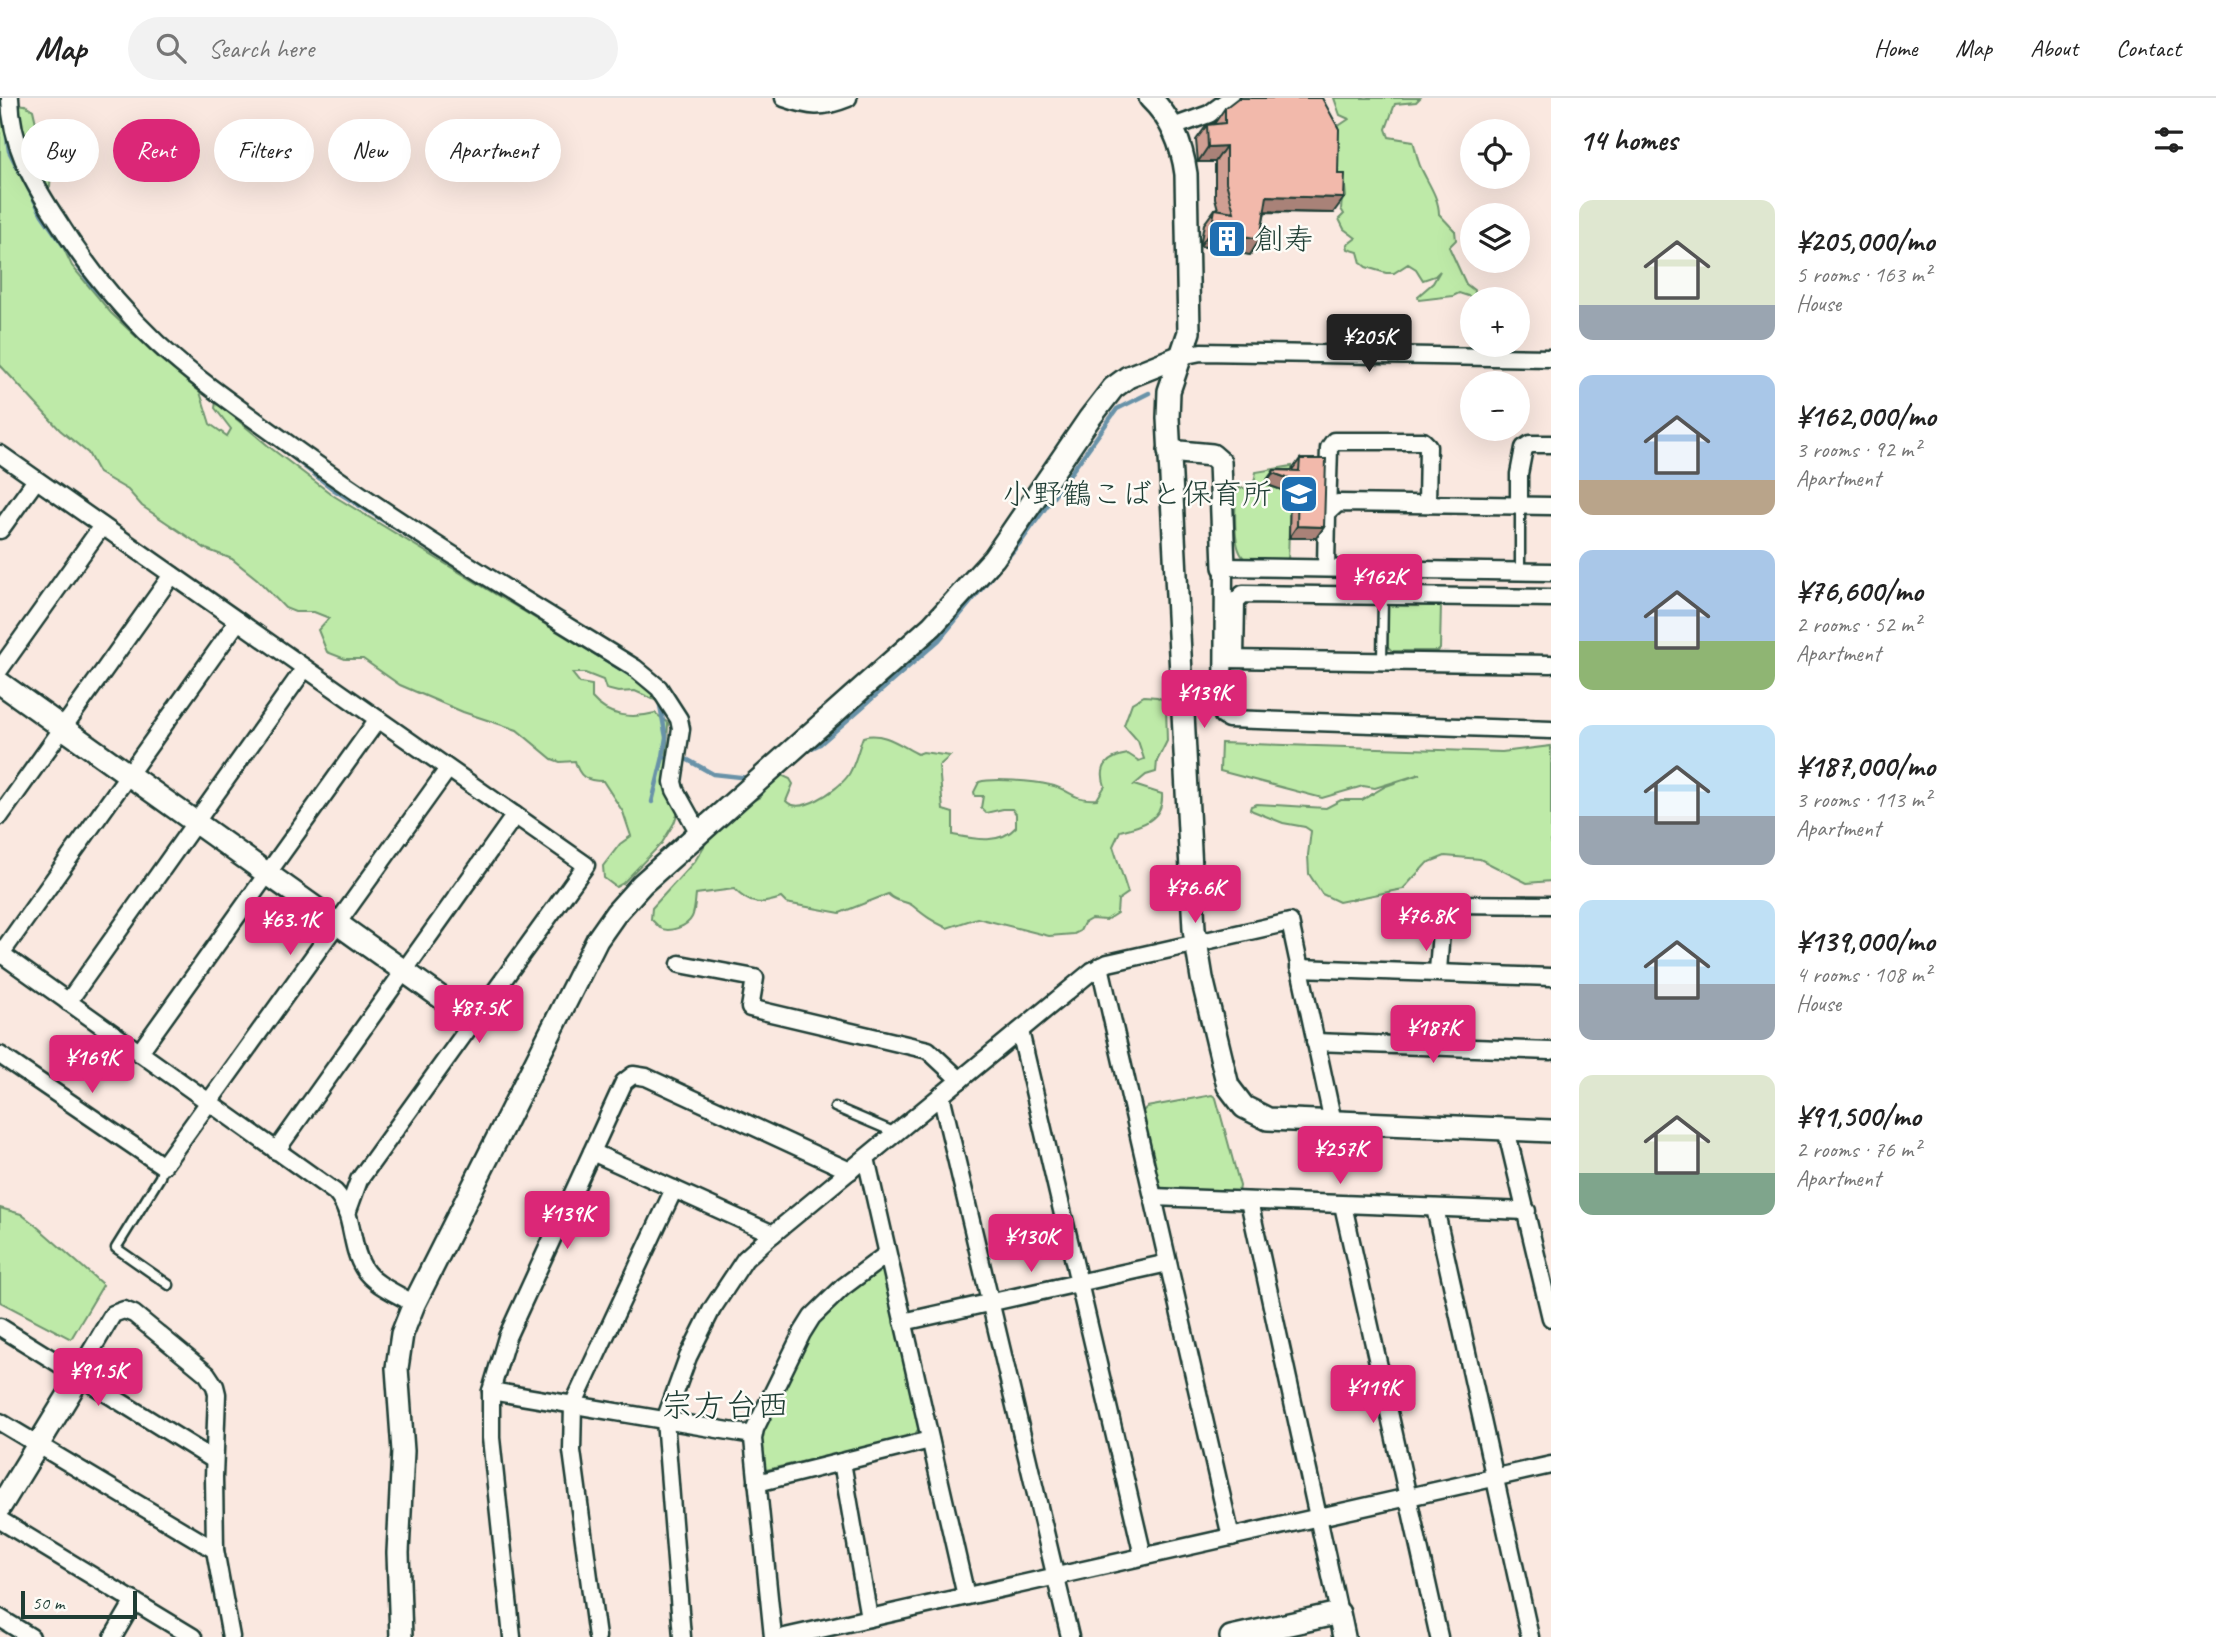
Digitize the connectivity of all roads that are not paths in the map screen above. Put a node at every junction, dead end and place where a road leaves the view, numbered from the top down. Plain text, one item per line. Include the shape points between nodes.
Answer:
1 (10, 98) edge
2 (784, 98) edge
3 (848, 98) edge
4 (1150, 98) edge
5 (1231, 98) edge
6 (1173, 127) junction
7 (1181, 356) junction
8 (1551, 358) edge
9 (1551, 444) edge
10 (1170, 451) junction
11 (0, 454) edge
12 (36, 480) junction
13 (1427, 505) junction
14 (1519, 506) junction
15 (1551, 506) edge
16 (1327, 513) junction
17 (102, 526) junction
18 (0, 530) edge
19 (1224, 567) junction
20 (1326, 568) junction
21 (1520, 572) junction
22 (1551, 572) edge
23 (172, 575) junction
24 (1383, 596) junction
25 (1551, 598) edge
26 (238, 621) junction
27 (1230, 659) junction
28 (1382, 661) junction
29 (1551, 664) edge
30 (305, 668) junction
31 (0, 669) edge
32 (0, 683) edge
33 (378, 719) junction
34 (63, 728) junction
35 (1551, 730) edge
36 (448, 769) junction
37 (129, 775) junction
38 (514, 815) junction
39 (0, 816) edge
40 (195, 822) junction
41 (699, 835) junction
42 (268, 874) junction
43 (1551, 905) edge
44 (337, 923) junction
45 (1196, 943) junction
46 (0, 954) edge
47 (680, 964) dead end
48 (1100, 966) junction
49 (1299, 968) junction
50 (404, 971) junction
51 (1438, 971) junction
52 (1551, 976) edge
53 (68, 1002) junction
54 (474, 1021) junction
55 (1020, 1031) junction
56 (1315, 1042) junction
57 (1551, 1051) edge
58 (139, 1053) junction
59 (0, 1055) edge
60 (960, 1080) junction
61 (942, 1095) junction
62 (209, 1102) junction
63 (835, 1107) dead end
64 (1333, 1122) junction
65 (1506, 1129) junction
66 (1551, 1131) edge
67 (896, 1133) junction
68 (276, 1151) junction
69 (592, 1152) junction
70 (866, 1158) junction
71 (163, 1166) junction
72 (850, 1171) junction
73 (674, 1189) junction
74 (1153, 1197) junction
75 (1249, 1201) junction
76 (1343, 1205) junction
77 (1435, 1209) junction
78 (1527, 1211) junction
79 (347, 1213) junction
80 (773, 1234) junction
81 (887, 1254) junction
82 (1168, 1263) junction
83 (1079, 1283) junction
84 (169, 1285) dead end
85 (990, 1302) junction
86 (414, 1304) junction
87 (1551, 1318) edge
88 (903, 1322) junction
89 (0, 1326) edge
90 (78, 1373) junction
91 (491, 1391) junction
92 (573, 1405) junction
93 (665, 1420) junction
94 (0, 1422) edge
95 (753, 1435) junction
96 (930, 1440) junction
97 (37, 1444) junction
98 (214, 1460) junction
99 (842, 1462) junction
100 (1551, 1465) edge
101 (1495, 1477) junction
102 (757, 1483) junction
103 (1408, 1497) junction
104 (0, 1507) edge
105 (1318, 1517) junction
106 (0, 1520) edge
107 (1231, 1537) junction
108 (215, 1550) junction
109 (1143, 1556) junction
110 (1055, 1576) junction
111 (966, 1597) junction
112 (134, 1601) junction
113 (1339, 1613) junction
114 (0, 1618) edge
115 (869, 1618) junction
116 (31, 1637) edge
117 (113, 1637) edge
118 (193, 1637) edge
119 (231, 1637) edge
120 (401, 1637) edge
121 (512, 1637) edge
122 (597, 1637) edge
123 (682, 1637) edge
124 (774, 1637) edge
125 (785, 1637) edge
126 (1069, 1637) edge
127 (1231, 1637) edge
128 (1344, 1637) edge
129 (1439, 1637) edge
130 (1530, 1637) edge

1 - 41 street via 17,148 41,196 94,274 157,343 321,470 635,668 659,688 680,723 675,790
2 - 3 street via 813,107
4 - 6 street
5 - 6 street via 1209,114
6 - 7 street via 1186,174 1189,332
7 - 8 street via 1201,352
7 - 10 street via 1168,400
7 - 41 street via 1128,377 1113,388 1002,547 947,610
9 - 14 street via 1524,448
10 - 19 street via 1212,455 1220,461
10 - 45 street
11 - 12 street
12 - 17 street
12 - 18 street
13 - 14 street
13 - 16 street via 1338,503
13 - 16 street via 1428,446 1423,440 1334,440 1329,448
14 - 15 street
14 - 21 lane
16 - 20 street
17 - 23 street
17 - 31 street
19 - 20 street
19 - 27 street
20 - 21 street
21 - 22 street
23 - 26 street
23 - 34 street
24 - 25 street
24 - 27 street via 1243,593 1236,601
24 - 28 lane
26 - 30 street
26 - 37 street
27 - 28 street
27 - 35 street via 1223,716 1228,719
28 - 29 street
30 - 33 street
30 - 40 street
32 - 34 street
33 - 36 street
33 - 42 street
34 - 37 street
34 - 39 street
36 - 38 street
36 - 44 street
37 - 40 street
37 - 46 street
38 - 50 street
38 - 54 street via 586,865
40 - 42 street
40 - 53 street
41 - 86 street via 629,898 597,940
42 - 44 street
42 - 58 street
43 - 51 street via 1443,904
44 - 50 street
44 - 62 street
45 - 48 street
45 - 49 street via 1290,922
45 - 64 street via 1228,1086 1238,1101 1268,1119
46 - 53 street
47 - 60 street via 755,978 750,1008 928,1050
48 - 55 street
48 - 74 street
49 - 51 street
49 - 56 street
50 - 54 street
50 - 68 street
51 - 52 street
53 - 58 street
54 - 79 street via 359,1181
55 - 60 street
55 - 83 street
56 - 57 street
56 - 64 street
58 - 62 street
59 - 71 street
60 - 61 street
61 - 67 street
61 - 85 street
62 - 68 street
62 - 71 street
63 - 67 lane
64 - 65 street
65 - 66 street
65 - 78 street
67 - 70 street
68 - 79 street via 335,1192
69 - 72 street via 624,1082 639,1075
69 - 73 street
69 - 91 street via 508,1337
70 - 72 street
70 - 81 street
71 - 84 lane via 116,1248
72 - 80 street
73 - 80 street
73 - 92 street
74 - 75 street
74 - 82 street
75 - 76 street
75 - 105 street
76 - 77 street
76 - 103 street
77 - 78 street
77 - 101 street
78 - 87 street
79 - 86 street via 365,1271
80 - 93 street via 745,1259 712,1309
81 - 88 street
81 - 95 street via 812,1317
82 - 83 street
82 - 107 street
83 - 85 street
83 - 109 street
85 - 88 street
85 - 110 street
86 - 120 street via 402,1334 397,1368 403,1451 398,1553
88 - 96 street
89 - 90 street
90 - 97 street
90 - 98 street
90 - 98 street via 113,1314 124,1310 134,1314 207,1374 215,1386
91 - 92 street
91 - 121 street via 491,1438
92 - 93 street
92 - 122 street via 572,1451
93 - 95 street
93 - 123 street
94 - 97 street
95 - 102 street
96 - 99 street
96 - 111 street
97 - 104 street
97 - 108 street
98 - 108 street
99 - 102 street
99 - 115 street
100 - 101 street
101 - 103 street
101 - 130 street
102 - 124 street
103 - 105 street
103 - 129 street
105 - 107 street
105 - 113 street
106 - 112 street
107 - 109 street
108 - 119 street
109 - 110 street
110 - 111 street
110 - 126 street
111 - 115 street
112 - 117 street
112 - 118 street
113 - 127 street
113 - 128 street
114 - 116 street
115 - 125 street

